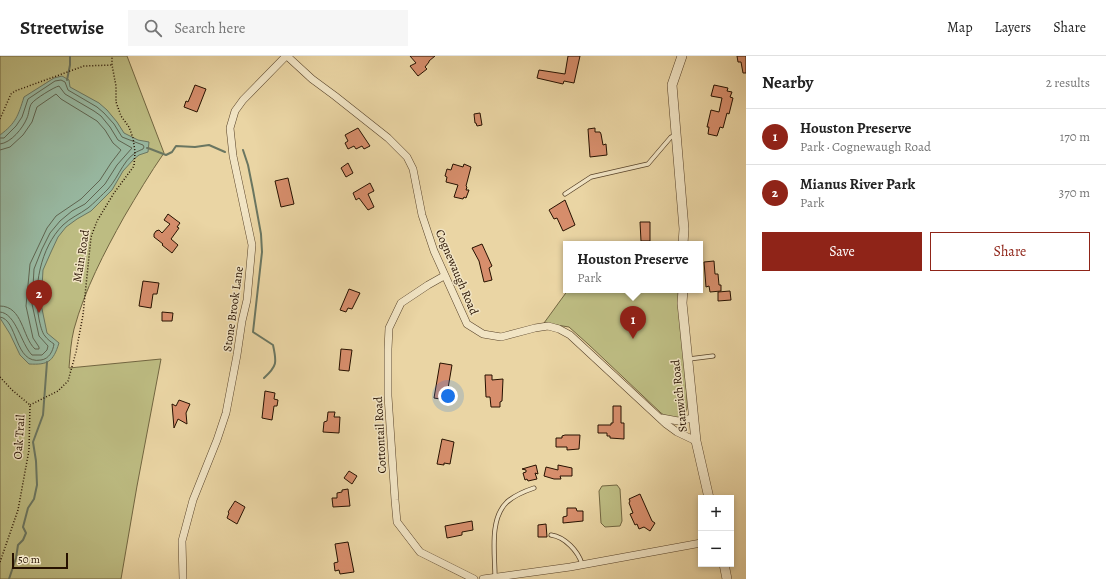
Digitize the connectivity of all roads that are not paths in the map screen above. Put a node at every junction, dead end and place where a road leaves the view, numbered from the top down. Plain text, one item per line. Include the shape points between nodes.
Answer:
1 (286, 56) edge
2 (682, 56) edge
3 (676, 135) junction
4 (565, 194) dead end
5 (683, 241) edge
6 (444, 276) junction
7 (683, 293) edge
8 (713, 356) dead end
9 (688, 360) junction
10 (660, 417) junction
11 (693, 418) junction
12 (696, 441) junction
13 (534, 488) dead end
14 (708, 495) edge
15 (551, 535) dead end
16 (698, 545) edge
17 (582, 564) junction
18 (725, 567) edge
19 (495, 577) junction
20 (183, 579) edge
21 (474, 579) edge
22 (483, 579) edge
23 (727, 579) edge

1 - 6 street, Cognewaugh Road via 388,138 407,157 413,169 422,215
1 - 20 street, Stone Brook Lane via 243,100 235,111 230,128 233,156 252,245 247,300 226,413 182,540
2 - 3 street via 672,85
3 - 4 lane via 671,137 648,164 591,177
3 - 5 street
6 - 10 street, Cognewaugh Road via 467,324 483,334 502,337 548,326 559,329 570,335
6 - 21 street, Cottontail Road via 401,303 389,328 388,396 397,522 420,552
7 - 9 street, Stanwich Road
8 - 9 lane
9 - 11 street, Stanwich Road
10 - 11 street via 678,421
10 - 12 street, Cognewaugh Road via 677,432
11 - 12 street, Stanwich Road
12 - 14 street, Stanwich Road
13 - 19 lane via 520,493 501,509 496,522
15 - 17 lane via 567,542 577,553
16 - 17 street
17 - 19 street
18 - 23 street
19 - 22 street

